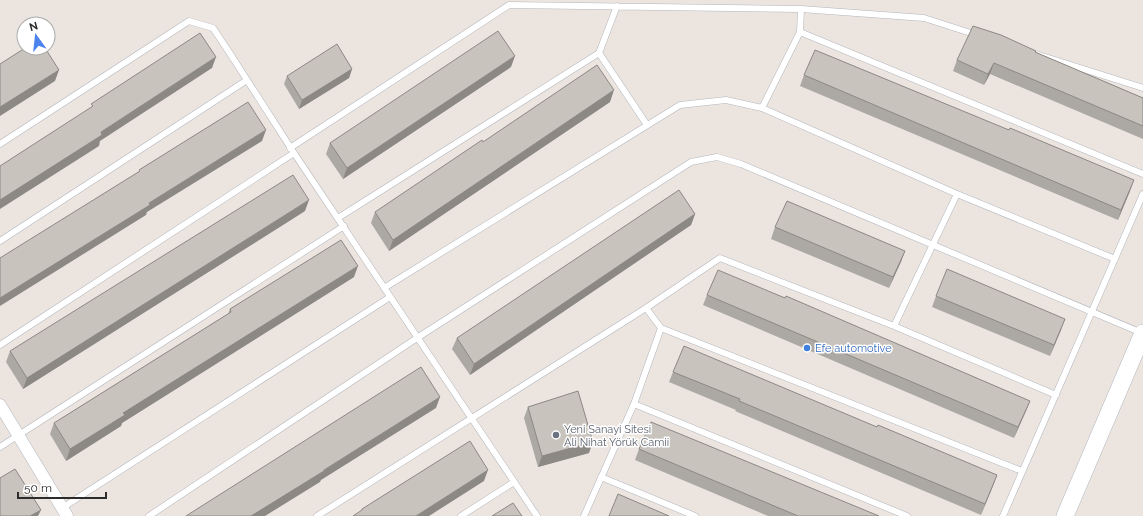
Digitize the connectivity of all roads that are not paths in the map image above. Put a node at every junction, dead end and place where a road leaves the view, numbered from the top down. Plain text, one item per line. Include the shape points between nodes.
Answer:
1 (617, 6) junction
2 (802, 9) junction
3 (800, 32) junction
4 (984, 37) edge
5 (1030, 52) edge
6 (599, 53) junction
7 (247, 80) junction
8 (1143, 88) edge
9 (762, 108) junction
10 (647, 125) junction
11 (0, 144) edge
12 (292, 150) junction
13 (1143, 174) edge
14 (957, 194) junction
15 (1143, 194) edge
16 (338, 218) junction
17 (344, 226) junction
18 (0, 241) edge
19 (933, 245) junction
20 (1115, 259) junction
21 (384, 288) junction
22 (390, 297) junction
23 (646, 308) junction
24 (1092, 312) junction
25 (894, 326) junction
26 (661, 328) junction
27 (1143, 333) edge
28 (417, 338) junction
29 (0, 345) edge
30 (1056, 395) junction
31 (634, 404) junction
32 (0, 405) edge
33 (471, 419) junction
34 (18, 435) junction
35 (0, 446) edge
36 (1022, 471) junction
37 (601, 477) junction
38 (514, 482) junction
39 (65, 512) edge
40 (149, 516) edge
41 (317, 516) edge
42 (461, 516) edge
43 (537, 516) edge
44 (584, 516) edge
45 (696, 516) edge
46 (907, 516) edge
47 (1003, 516) edge
48 (1065, 516) edge

1 - 2 lane
1 - 6 lane
1 - 12 lane via 509,5
2 - 3 lane
2 - 4 lane via 924,18
3 - 9 lane
3 - 13 lane
5 - 8 lane
6 - 10 lane
6 - 16 lane
7 - 11 lane via 213,28 189,21
7 - 12 lane
7 - 18 lane
9 - 10 lane via 726,100 680,106
9 - 14 lane
10 - 21 lane
12 - 16 lane
12 - 29 lane
14 - 19 lane
14 - 20 lane
15 - 20 lane
16 - 17 lane
17 - 21 lane
17 - 34 lane
19 - 24 lane
19 - 25 lane
19 - 28 lane via 740,164 717,157 691,162
20 - 24 lane
21 - 22 lane
22 - 28 lane
22 - 39 lane
23 - 25 lane via 720,258
23 - 26 lane
23 - 33 lane
24 - 27 lane
24 - 30 lane
25 - 30 lane
26 - 31 lane
26 - 36 lane
27 - 48 street
28 - 33 lane
28 - 40 lane
30 - 36 lane
31 - 37 lane
31 - 46 lane
32 - 34 street
33 - 38 lane
33 - 41 lane
34 - 35 lane
34 - 39 street
36 - 47 lane
37 - 44 lane
37 - 45 lane
38 - 42 lane
38 - 43 lane

